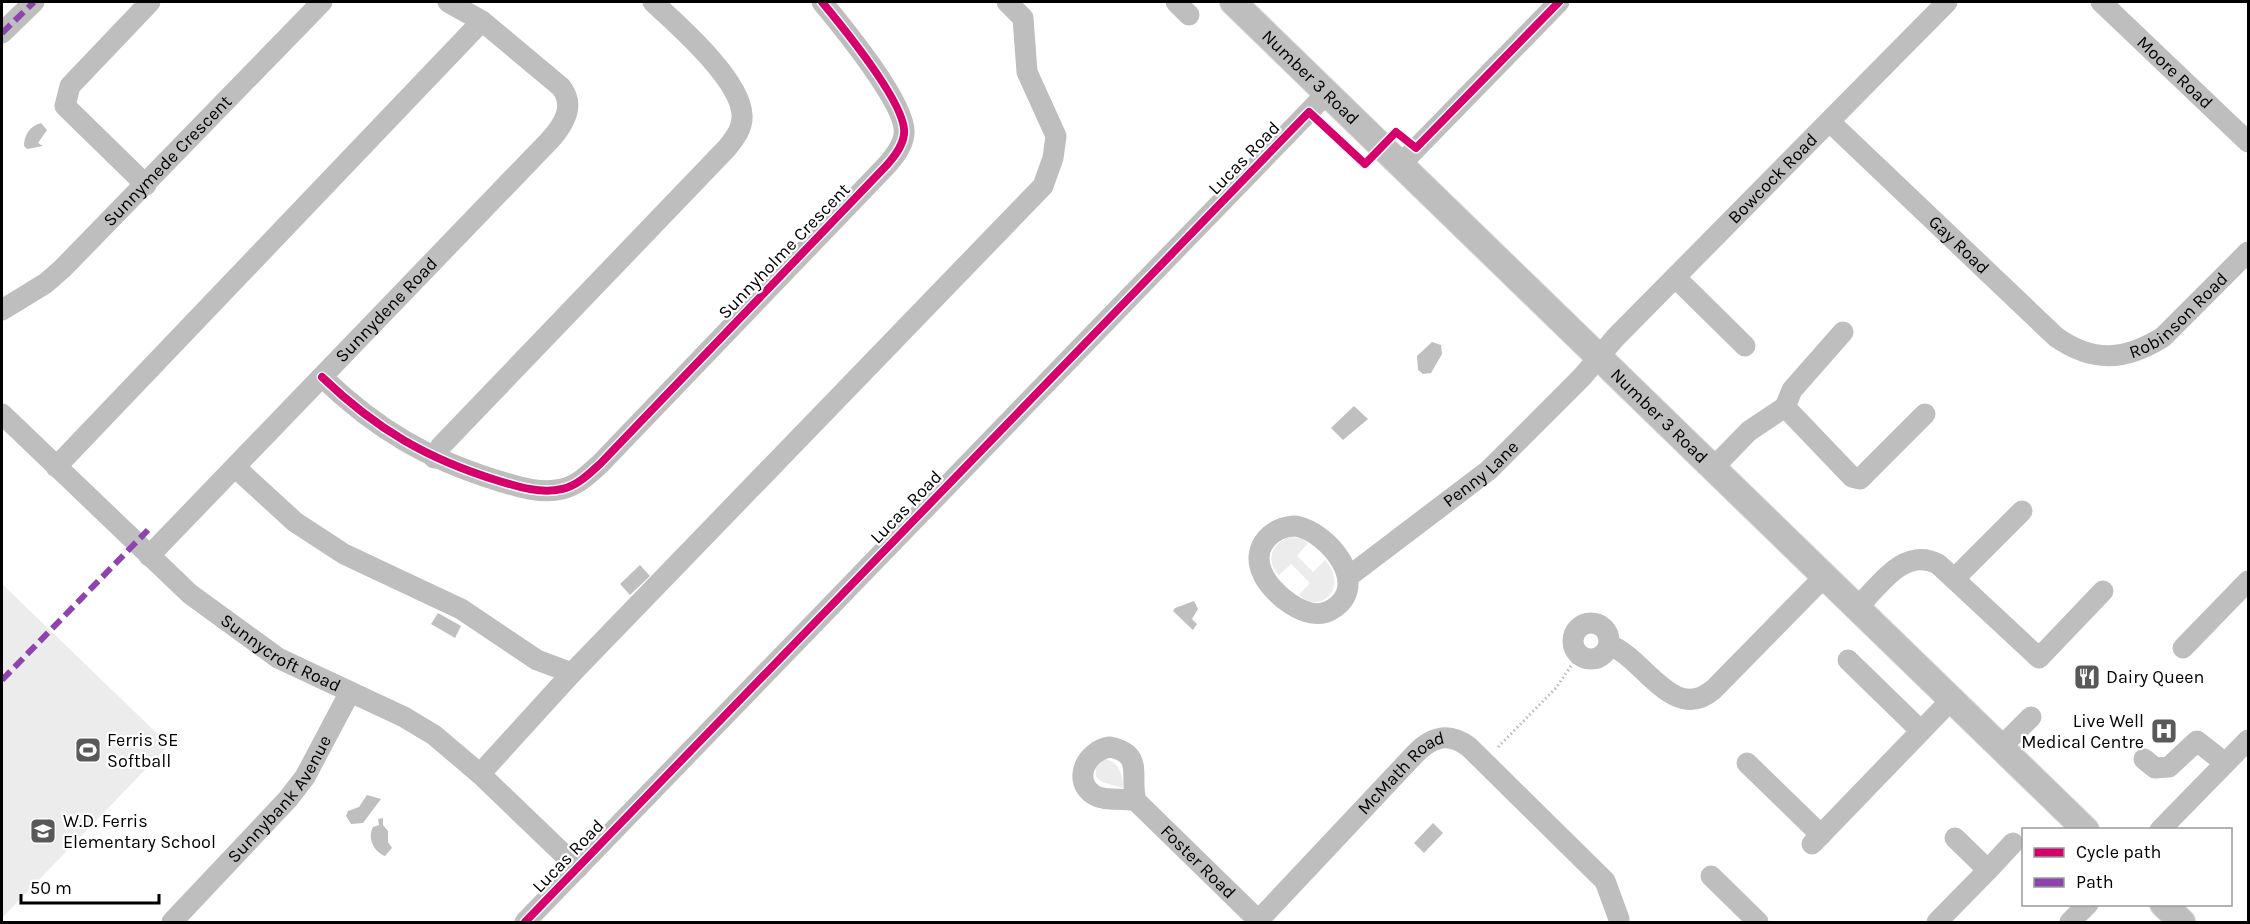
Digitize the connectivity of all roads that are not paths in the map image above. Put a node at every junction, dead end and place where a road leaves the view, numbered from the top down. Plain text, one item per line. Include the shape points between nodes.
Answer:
1 (33, 2) edge
2 (150, 2) edge
3 (322, 2) edge
4 (448, 2) edge
5 (653, 2) edge
6 (822, 2) edge
7 (1007, 2) edge
8 (1233, 2) edge
9 (1559, 2) edge
10 (1947, 2) edge
11 (2101, 2) edge
12 (482, 21) junction
13 (2, 33) edge
14 (1327, 93) junction
15 (1830, 122) junction
16 (2248, 142) edge
17 (1400, 165) junction
18 (146, 185) junction
19 (2248, 252) edge
20 (1676, 278) junction
21 (2, 310) edge
22 (1843, 332) dead end
23 (1745, 346) dead end
24 (2096, 355) joint
25 (1598, 356) junction
26 (322, 377) junction
27 (1785, 407) junction
28 (2, 414) edge
29 (1925, 414) dead end
30 (434, 458) junction
31 (56, 467) junction
32 (236, 468) junction
33 (1712, 469) junction
34 (2022, 511) dead end
35 (149, 556) junction
36 (1825, 576) junction
37 (1348, 577) junction
38 (1954, 579) junction
39 (2248, 581) edge
40 (2103, 591) dead end
41 (1857, 608) junction
42 (1609, 645) junction
43 (2183, 648) dead end
44 (1848, 660) dead end
45 (572, 673) junction
46 (350, 693) junction
47 (1953, 698) junction
48 (2031, 717) dead end
49 (1922, 731) junction
50 (2248, 741) edge
51 (2002, 746) junction
52 (2144, 759) dead end
53 (1747, 763) dead end
54 (2225, 763) junction
55 (480, 774) junction
56 (1136, 801) dead end
57 (2084, 828) edge
58 (2162, 828) edge
59 (1955, 838) dead end
60 (2013, 843) dead end
61 (578, 868) junction
62 (1988, 870) junction
63 (1711, 876) dead end
64 (2086, 906) edge
65 (2165, 906) edge
66 (1619, 919) dead end
67 (172, 922) edge
68 (525, 922) edge
69 (1258, 922) edge
70 (1758, 922) edge
71 (1937, 922) edge
72 (2070, 922) edge
73 (2182, 922) edge

1 - 13 street
2 - 18 street via 70,86 65,106
3 - 18 street, Sunnymede Crescent
4 - 12 street, Sunnydene Road
5 - 30 street via 735,92 742,112 740,129 727,148 441,446
6 - 30 street, Sunnyholme Crescent via 865,57 901,115 904,133 897,151 600,464 564,494 529,489
7 - 45 street via 1023,18 1028,72 1056,136 1053,158 1042,186
8 - 14 main road, Number 3 Road
9 - 17 street
10 - 15 street, Bowcock Road
11 - 16 street, Moore Road
12 - 26 street, Sunnydene Road via 563,90 575,113
12 - 31 street
14 - 17 main road, Number 3 Road
14 - 61 street, Lucas Road
15 - 20 street, Bowcock Road
15 - 24 street, Gay Road via 2056,337 2082,353
17 - 25 main road, Number 3 Road
18 - 21 street, Sunnymede Crescent via 55,276
19 - 24 street, Robinson Road via 2163,337 2128,354
20 - 23 street
20 - 25 street, Bowcock Road
22 - 27 street via 1792,390
25 - 33 main road, Number 3 Road
25 - 37 street, Penny Lane via 1490,470
26 - 30 street, Sunnyholme Crescent via 382,428
26 - 32 street, Sunnydene Road
27 - 29 street via 1852,477 1860,479
27 - 33 street via 1749,431
28 - 31 street, Sunnycroft Road
31 - 35 street, Sunnycroft Road
32 - 35 street, Sunnydene Road
32 - 45 street via 295,522 344,554 454,605 531,657
33 - 36 main road, Number 3 Road
34 - 38 street
35 - 46 street, Sunnycroft Road via 190,594 278,658
36 - 41 main road, Number 3 Road
36 - 42 street via 1714,689 1700,698 1684,699 1669,694 1624,652
37 - 37 street via 1341,559 1302,527 1279,528 1262,546 1259,565 1264,576 1305,613 1323,614 1334,609 1346,594
38 - 40 street via 2039,658
38 - 41 street via 1938,564 1916,558 1896,568
39 - 43 street
41 - 47 main road, Number 3 Road
42 - 42 street via 1604,629 1588,624 1580,627 1574,637 1579,654 1586,658 1596,658
44 - 49 street
45 - 55 street
46 - 55 street, Sunnycroft Road via 426,729
46 - 67 street, Sunnybank Avenue via 305,777 288,799
47 - 49 street
47 - 51 main road, Number 3 Road
48 - 51 street
49 - 53 street via 1816,840
50 - 54 street
51 - 57 main road, Number 3 Road
52 - 54 street via 2155,768 2169,768 2198,741
54 - 58 street
55 - 61 street, Sunnycroft Road
56 - 69 street, Foster Road
59 - 62 street
60 - 62 street
61 - 68 street, Lucas Road
62 - 71 street
63 - 70 street
64 - 72 street
65 - 73 main road
66 - 69 street, McMath Road via 1605,881 1463,743 1438,738 1425,744

